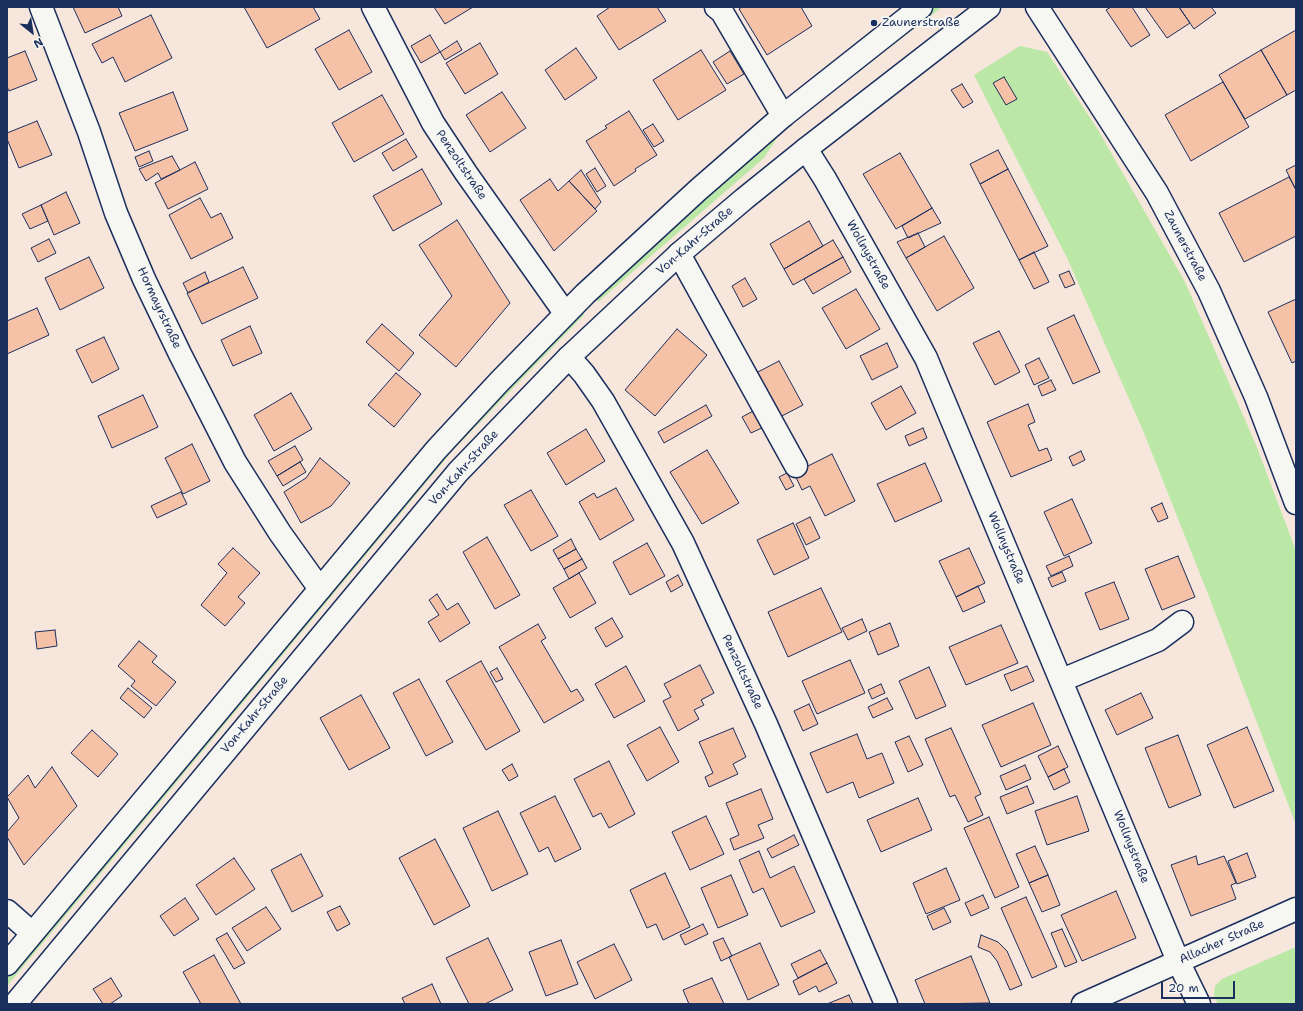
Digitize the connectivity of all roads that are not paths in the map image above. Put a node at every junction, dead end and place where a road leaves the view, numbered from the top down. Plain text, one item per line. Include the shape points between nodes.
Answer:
1 (41, 7) edge
2 (373, 7) edge
3 (716, 7) edge
4 (921, 7) edge
5 (989, 7) edge
6 (1037, 7) edge
7 (783, 116) junction
8 (806, 149) junction
9 (679, 254) junction
10 (565, 313) junction
11 (569, 357) junction
12 (796, 466) dead end
13 (1296, 503) edge
14 (320, 589) junction
15 (1182, 622) dead end
16 (1062, 680) junction
17 (1296, 909) edge
18 (7, 911) edge
19 (32, 933) junction
20 (1178, 961) junction
21 (7, 964) edge
22 (15, 1004) edge
23 (886, 1004) edge
24 (1083, 1004) edge
25 (1199, 1004) edge

1 - 14 street, Hormayrstraße via 89,132 116,213 144,279 235,462 280,534
2 - 10 street, Penzoltstraße via 433,123
3 - 7 street via 722,12
4 - 7 street
5 - 8 street, Von-Kahr-Straße
6 - 13 street, Zaunerstraße via 1157,193 1209,291 1256,397
7 - 10 street
8 - 9 street, Von-Kahr-Straße
8 - 16 street, Wollnystraße via 826,179 926,358
9 - 11 street, Von-Kahr-Straße
9 - 12 street
10 - 14 street via 436,450
11 - 22 street, Von-Kahr-Straße via 458,472
11 - 23 street, Penzoltstraße via 603,401 683,543 766,724
14 - 19 street
15 - 16 street via 1158,640
16 - 20 street, Wollnystraße
17 - 20 street, Allacher Straße
18 - 19 street
19 - 21 street
20 - 24 street, Allacher Straße
20 - 25 street, Wollnystraße

